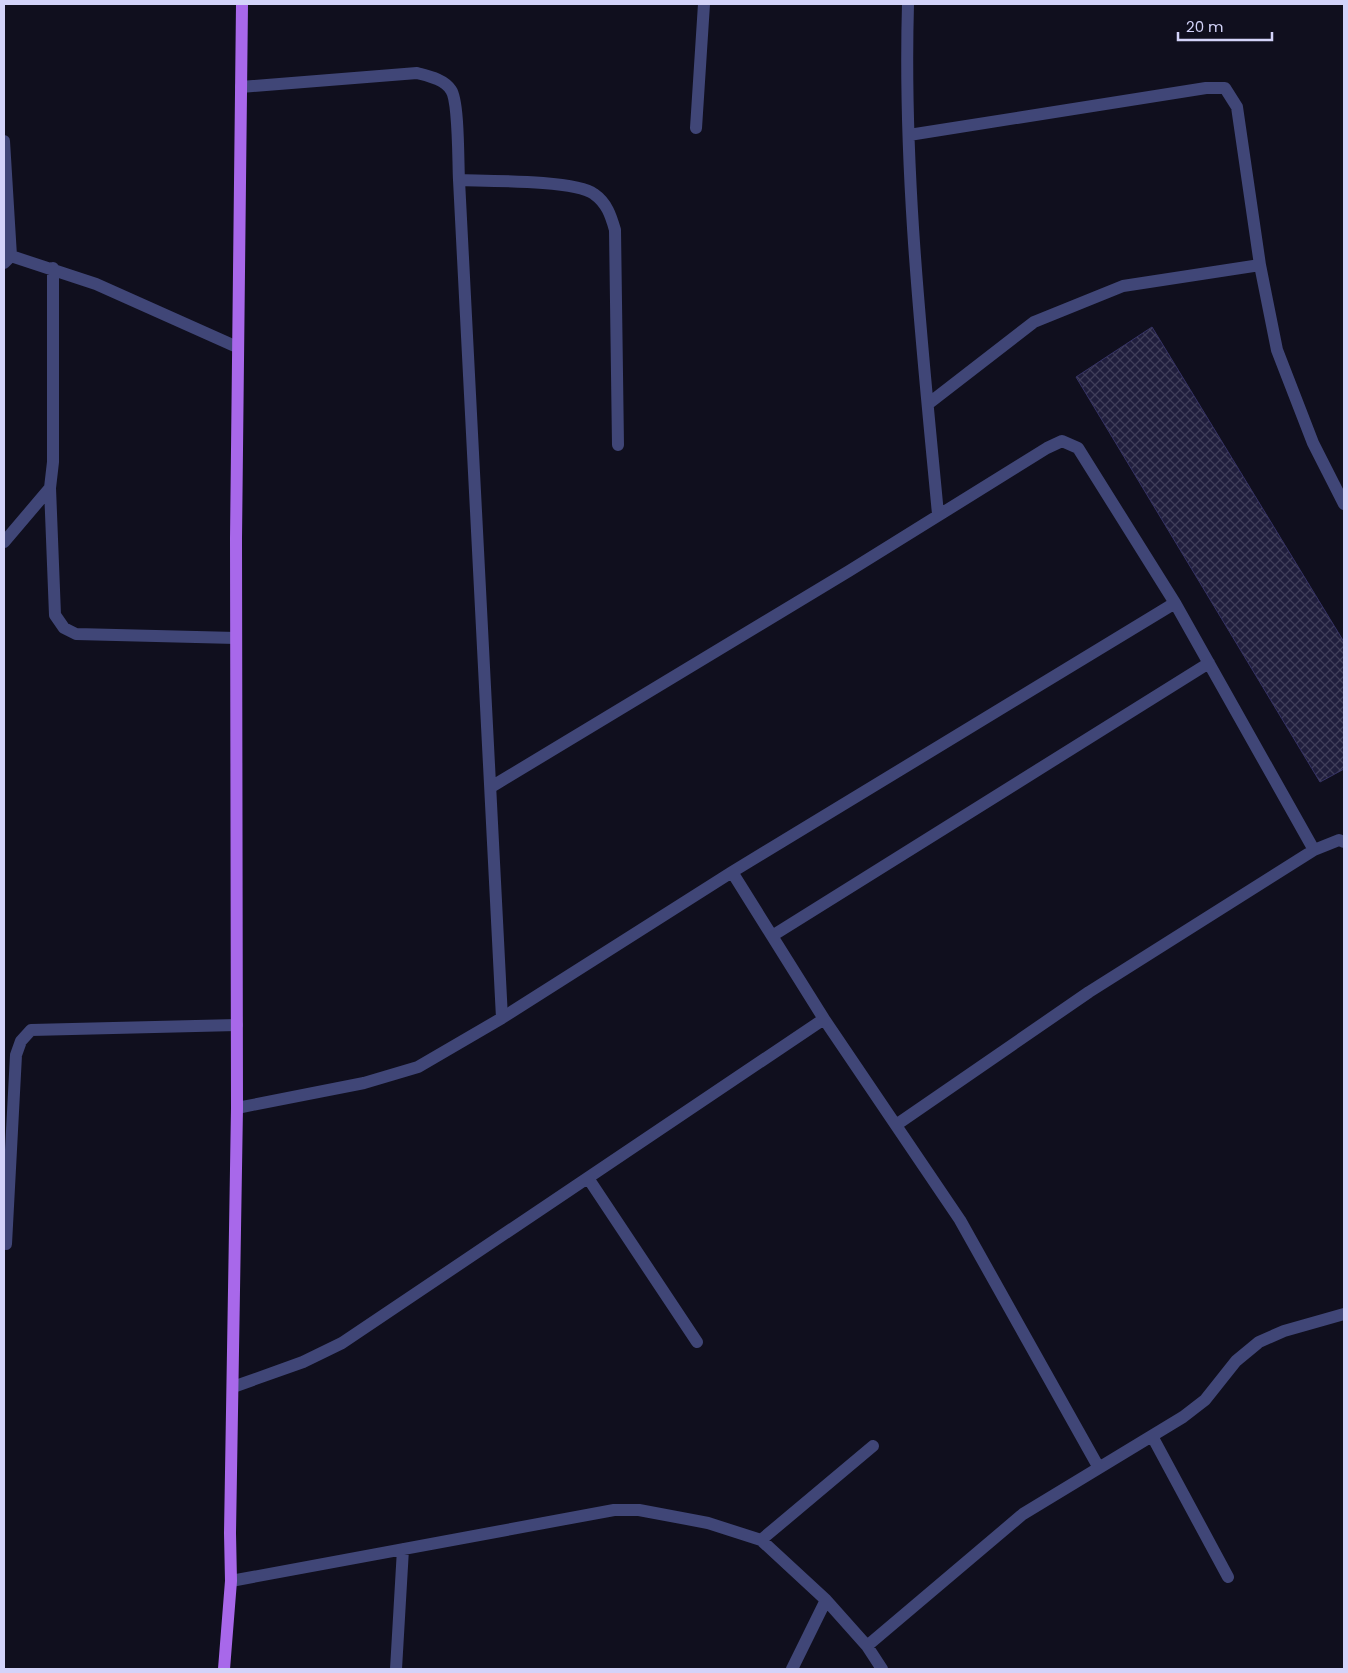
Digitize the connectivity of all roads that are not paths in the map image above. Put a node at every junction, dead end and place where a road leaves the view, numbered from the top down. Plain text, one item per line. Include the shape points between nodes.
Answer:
1 (242, 4) edge
2 (704, 4) edge
3 (908, 4) edge
4 (241, 87) junction
5 (696, 128) dead end
6 (909, 135) junction
7 (4, 141) edge
8 (459, 180) junction
9 (6, 255) edge
10 (1260, 265) junction
11 (53, 268) junction
12 (238, 347) junction
13 (928, 404) junction
14 (618, 445) dead end
15 (50, 488) junction
16 (1344, 504) edge
17 (938, 514) junction
18 (4, 542) edge
19 (1175, 603) junction
20 (236, 638) junction
21 (1209, 663) junction
22 (491, 787) junction
23 (1344, 842) edge
24 (1314, 850) junction
25 (732, 872) junction
26 (772, 936) junction
27 (502, 1018) junction
28 (824, 1019) junction
29 (237, 1025) junction
30 (237, 1108) junction
31 (896, 1125) junction
32 (588, 1178) junction
33 (6, 1244) dead end
34 (1344, 1314) edge
35 (697, 1342) dead end
36 (233, 1387) junction
37 (1152, 1436) junction
38 (873, 1446) dead end
39 (1099, 1468) junction
40 (761, 1540) junction
41 (403, 1549) junction
42 (1228, 1578) dead end
43 (231, 1581) junction
44 (826, 1600) junction
45 (866, 1646) junction
46 (224, 1669) edge
47 (396, 1669) edge
48 (792, 1669) edge
49 (882, 1669) edge

1 - 4 main road
2 - 5 street
3 - 6 street
4 - 8 street via 417,73 437,79 452,90
4 - 12 main road
6 - 10 street via 1206,88 1226,88 1237,107
6 - 13 street via 912,241
7 - 9 street
8 - 14 street via 574,186 594,193 609,209 615,230
8 - 22 street
9 - 11 street
10 - 13 street via 1123,286 1034,322
10 - 16 street via 1277,350 1313,443
11 - 12 street
11 - 15 street via 53,462
12 - 20 main road
13 - 17 street
15 - 18 street
15 - 20 street via 55,615 64,628 76,634
17 - 19 street via 1062,441 1078,448
17 - 22 street
19 - 21 street
19 - 25 street
20 - 29 main road
21 - 24 street
21 - 26 street
22 - 27 street
23 - 24 street via 1339,840
24 - 31 street via 1089,992
25 - 26 street
25 - 27 street
26 - 28 street
27 - 30 street via 418,1067 364,1084
28 - 31 street
28 - 32 street
29 - 30 main road
29 - 33 street via 31,1030 21,1041 16,1056
30 - 36 main road
31 - 39 street via 960,1220
32 - 35 street
32 - 36 street via 342,1343 303,1362
34 - 37 street via 1284,1331 1259,1342 1236,1361 1205,1400
36 - 43 main road
37 - 39 street
37 - 42 street
38 - 40 street
39 - 45 street via 1023,1514
40 - 41 street via 708,1523 639,1510 614,1510
40 - 44 street
41 - 43 street
41 - 47 street
43 - 46 main road
44 - 45 street
44 - 48 street
45 - 49 street

